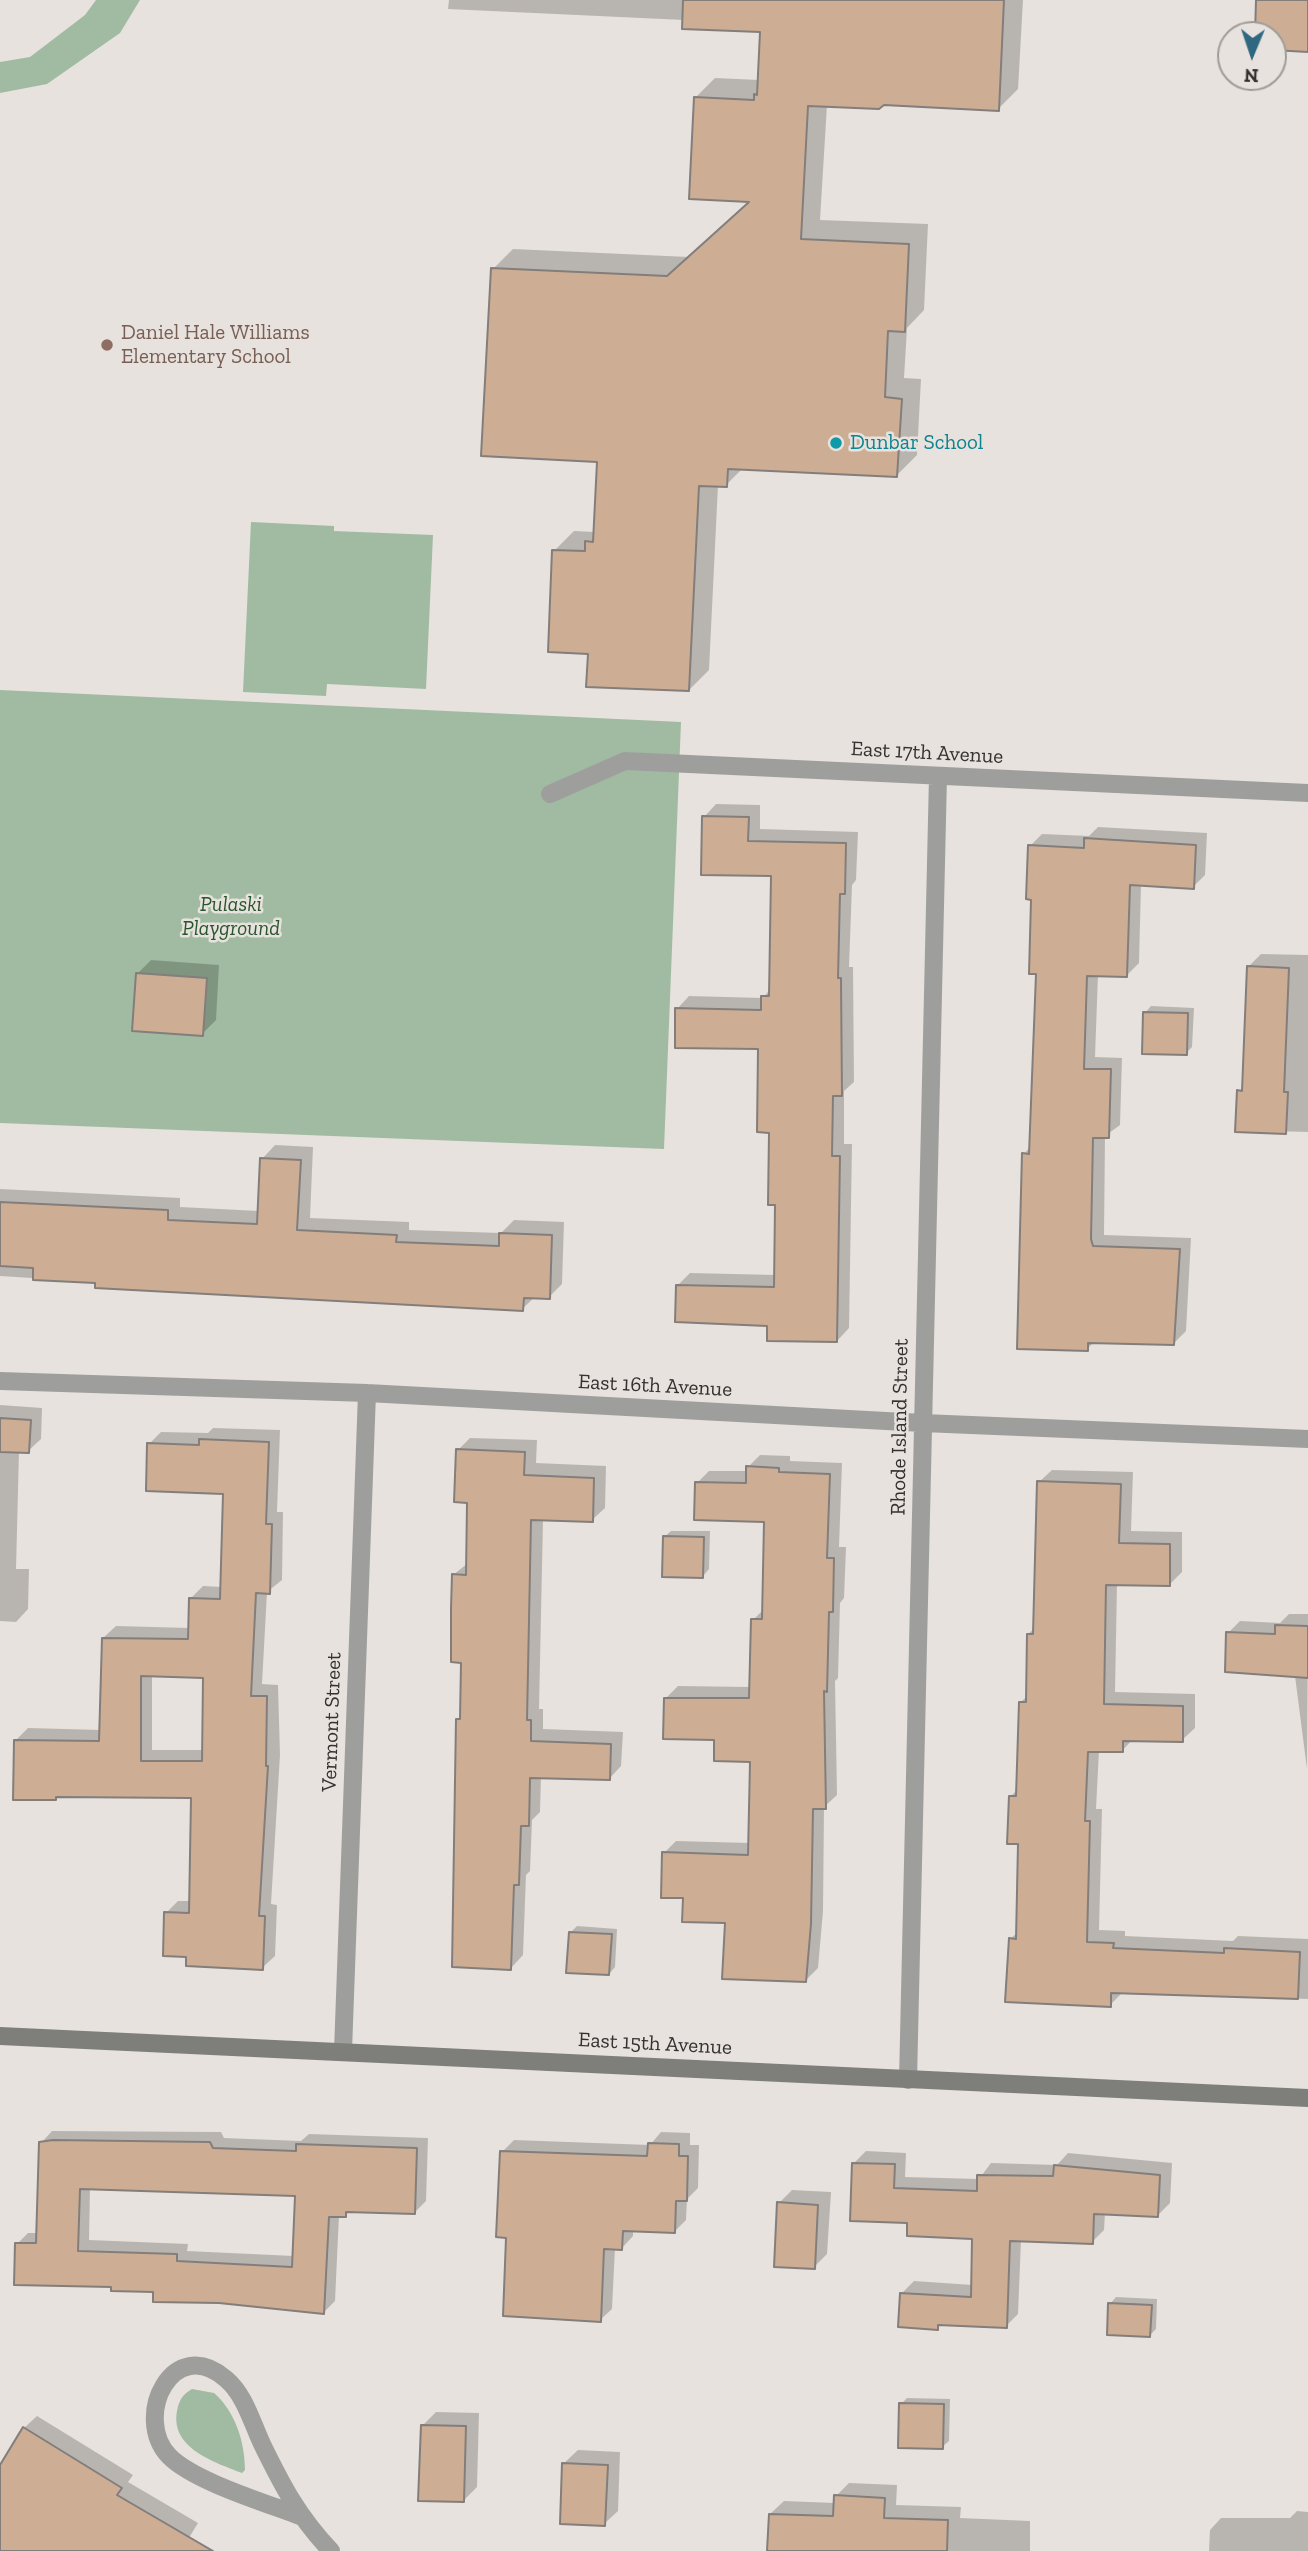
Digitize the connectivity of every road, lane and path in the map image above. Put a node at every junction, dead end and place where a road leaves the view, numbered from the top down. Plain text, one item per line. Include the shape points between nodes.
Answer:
1 (938, 776) junction
2 (1308, 793) edge
3 (550, 794) dead end
4 (0, 1381) edge
5 (367, 1393) junction
6 (923, 1423) junction
7 (1308, 1438) edge
8 (0, 2036) edge
9 (343, 2052) junction
10 (908, 2080) junction
11 (1308, 2098) edge
12 (300, 2516) junction
13 (331, 2551) edge

1 - 2 street, East 17th Avenue
1 - 3 street, East 17th Avenue via 625,761
1 - 6 street, Rhode Island Street
4 - 5 street, East 16th Avenue
5 - 6 street, East 16th Avenue
5 - 9 street, Vermont Street
6 - 7 street, East 16th Avenue
6 - 10 street, Rhode Island Street
8 - 9 main road, East 15th Avenue
9 - 10 main road, East 15th Avenue
10 - 11 main road, East 15th Avenue
12 - 12 street via 229,2381 199,2365 170,2375 156,2412 160,2441 168,2455 200,2476
12 - 13 street

